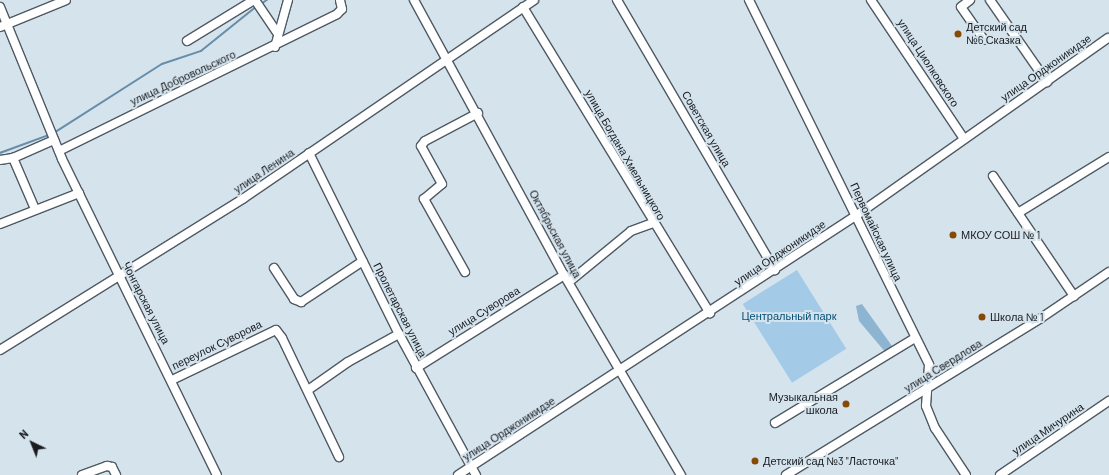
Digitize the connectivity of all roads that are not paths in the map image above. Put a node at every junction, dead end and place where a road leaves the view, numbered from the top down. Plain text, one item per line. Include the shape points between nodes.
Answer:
1 (66, 0) edge
2 (254, 0) edge
3 (288, 0) edge
4 (340, 0) edge
5 (414, 0) edge
6 (534, 0) edge
7 (617, 0) edge
8 (749, 0) edge
9 (871, 0) edge
10 (970, 0) edge
11 (990, 0) edge
12 (0, 7) edge
13 (523, 8) junction
14 (4, 25) edge
15 (278, 34) junction
16 (1108, 38) dead end
17 (984, 40) dead end
18 (187, 41) dead end
19 (275, 47) junction
20 (447, 59) junction
21 (1047, 82) junction
22 (478, 113) junction
23 (964, 139) junction
24 (54, 141) junction
25 (59, 151) junction
26 (309, 153) junction
27 (13, 158) junction
28 (1109, 158) edge
29 (0, 160) edge
30 (993, 176) dead end
31 (78, 193) junction
32 (35, 210) junction
33 (1018, 213) junction
34 (857, 215) junction
35 (653, 223) junction
36 (0, 224) edge
37 (363, 261) junction
38 (274, 268) dead end
39 (775, 270) junction
40 (464, 272) dead end
41 (1109, 272) edge
42 (120, 276) junction
43 (566, 278) junction
44 (1074, 296) junction
45 (710, 313) junction
46 (399, 334) junction
47 (915, 338) junction
48 (0, 350) edge
49 (416, 368) junction
50 (620, 370) junction
51 (172, 380) junction
52 (929, 388) junction
53 (308, 390) junction
54 (1109, 401) edge
55 (775, 423) dead end
56 (339, 457) dead end
57 (471, 467) junction
58 (82, 475) edge
59 (116, 475) edge
60 (217, 475) edge
61 (458, 475) edge
62 (476, 475) edge
63 (681, 475) edge
64 (786, 475) edge
65 (966, 475) edge
66 (1000, 475) edge

1 - 14 street
2 - 15 street
2 - 18 street
3 - 15 street
4 - 19 street, улица Добровольского via 342,9 338,14
5 - 20 street, Октябрьская улица
6 - 13 street, улица Ленина
7 - 39 street, Советская улица
8 - 34 street, Первомайская улица
9 - 23 street, улица Циолковского
10 - 17 street via 961,7
11 - 21 street
12 - 14 street
13 - 20 street, улица Ленина
13 - 35 street, улица Богдана Хмельницкого
14 - 24 street, Чонгарская улица
15 - 19 street
16 - 21 street, улица Орджоникидзе
19 - 25 street, улица Добровольского
20 - 22 street, Октябрьская улица
20 - 26 street, улица Ленина
21 - 23 street, улица Орджоникидзе
22 - 40 street via 425,141 421,146 442,184 424,199
22 - 43 street, Октябрьская улица
23 - 34 street, улица Орджоникидзе
24 - 25 street, Чонгарская улица
24 - 27 street
25 - 31 street, Чонгарская улица
26 - 37 street, Пролетарская улица
26 - 42 street, улица Ленина
27 - 29 street
27 - 32 street
28 - 33 street
30 - 33 street
31 - 32 street
31 - 42 street, Чонгарская улица
32 - 36 street
33 - 44 street
34 - 39 street, улица Орджоникидзе
34 - 47 street, Первомайская улица
35 - 43 street, улица Суворова via 631,231
35 - 45 street, улица Богдана Хмельницкого
37 - 38 street via 301,302 294,299
37 - 46 street, Пролетарская улица
39 - 45 street, улица Орджоникидзе
41 - 44 street, улица Свердлова
42 - 48 street, улица Ленина
42 - 51 street, Чонгарская улица
43 - 49 street, улица Суворова
43 - 50 street, Октябрьская улица
44 - 52 street, улица Свердлова
45 - 50 street, улица Орджоникидзе
46 - 49 street, Пролетарская улица
46 - 53 street via 348,362
47 - 52 street, Первомайская улица via 929,366
47 - 55 street
49 - 57 street, Пролетарская улица
50 - 57 street, улица Орджоникидзе
50 - 63 street, Октябрьская улица
51 - 53 street, переулок Суворова via 276,330
51 - 60 street, Чонгарская улица
52 - 64 street, улица Свердлова
52 - 65 street, Первомайская улица via 926,406 935,428
53 - 56 street, переулок Суворова
54 - 66 street, улица Мичурина
57 - 61 street, улица Орджоникидзе
57 - 62 street, Пролетарская улица
58 - 59 street via 107,466 112,467

